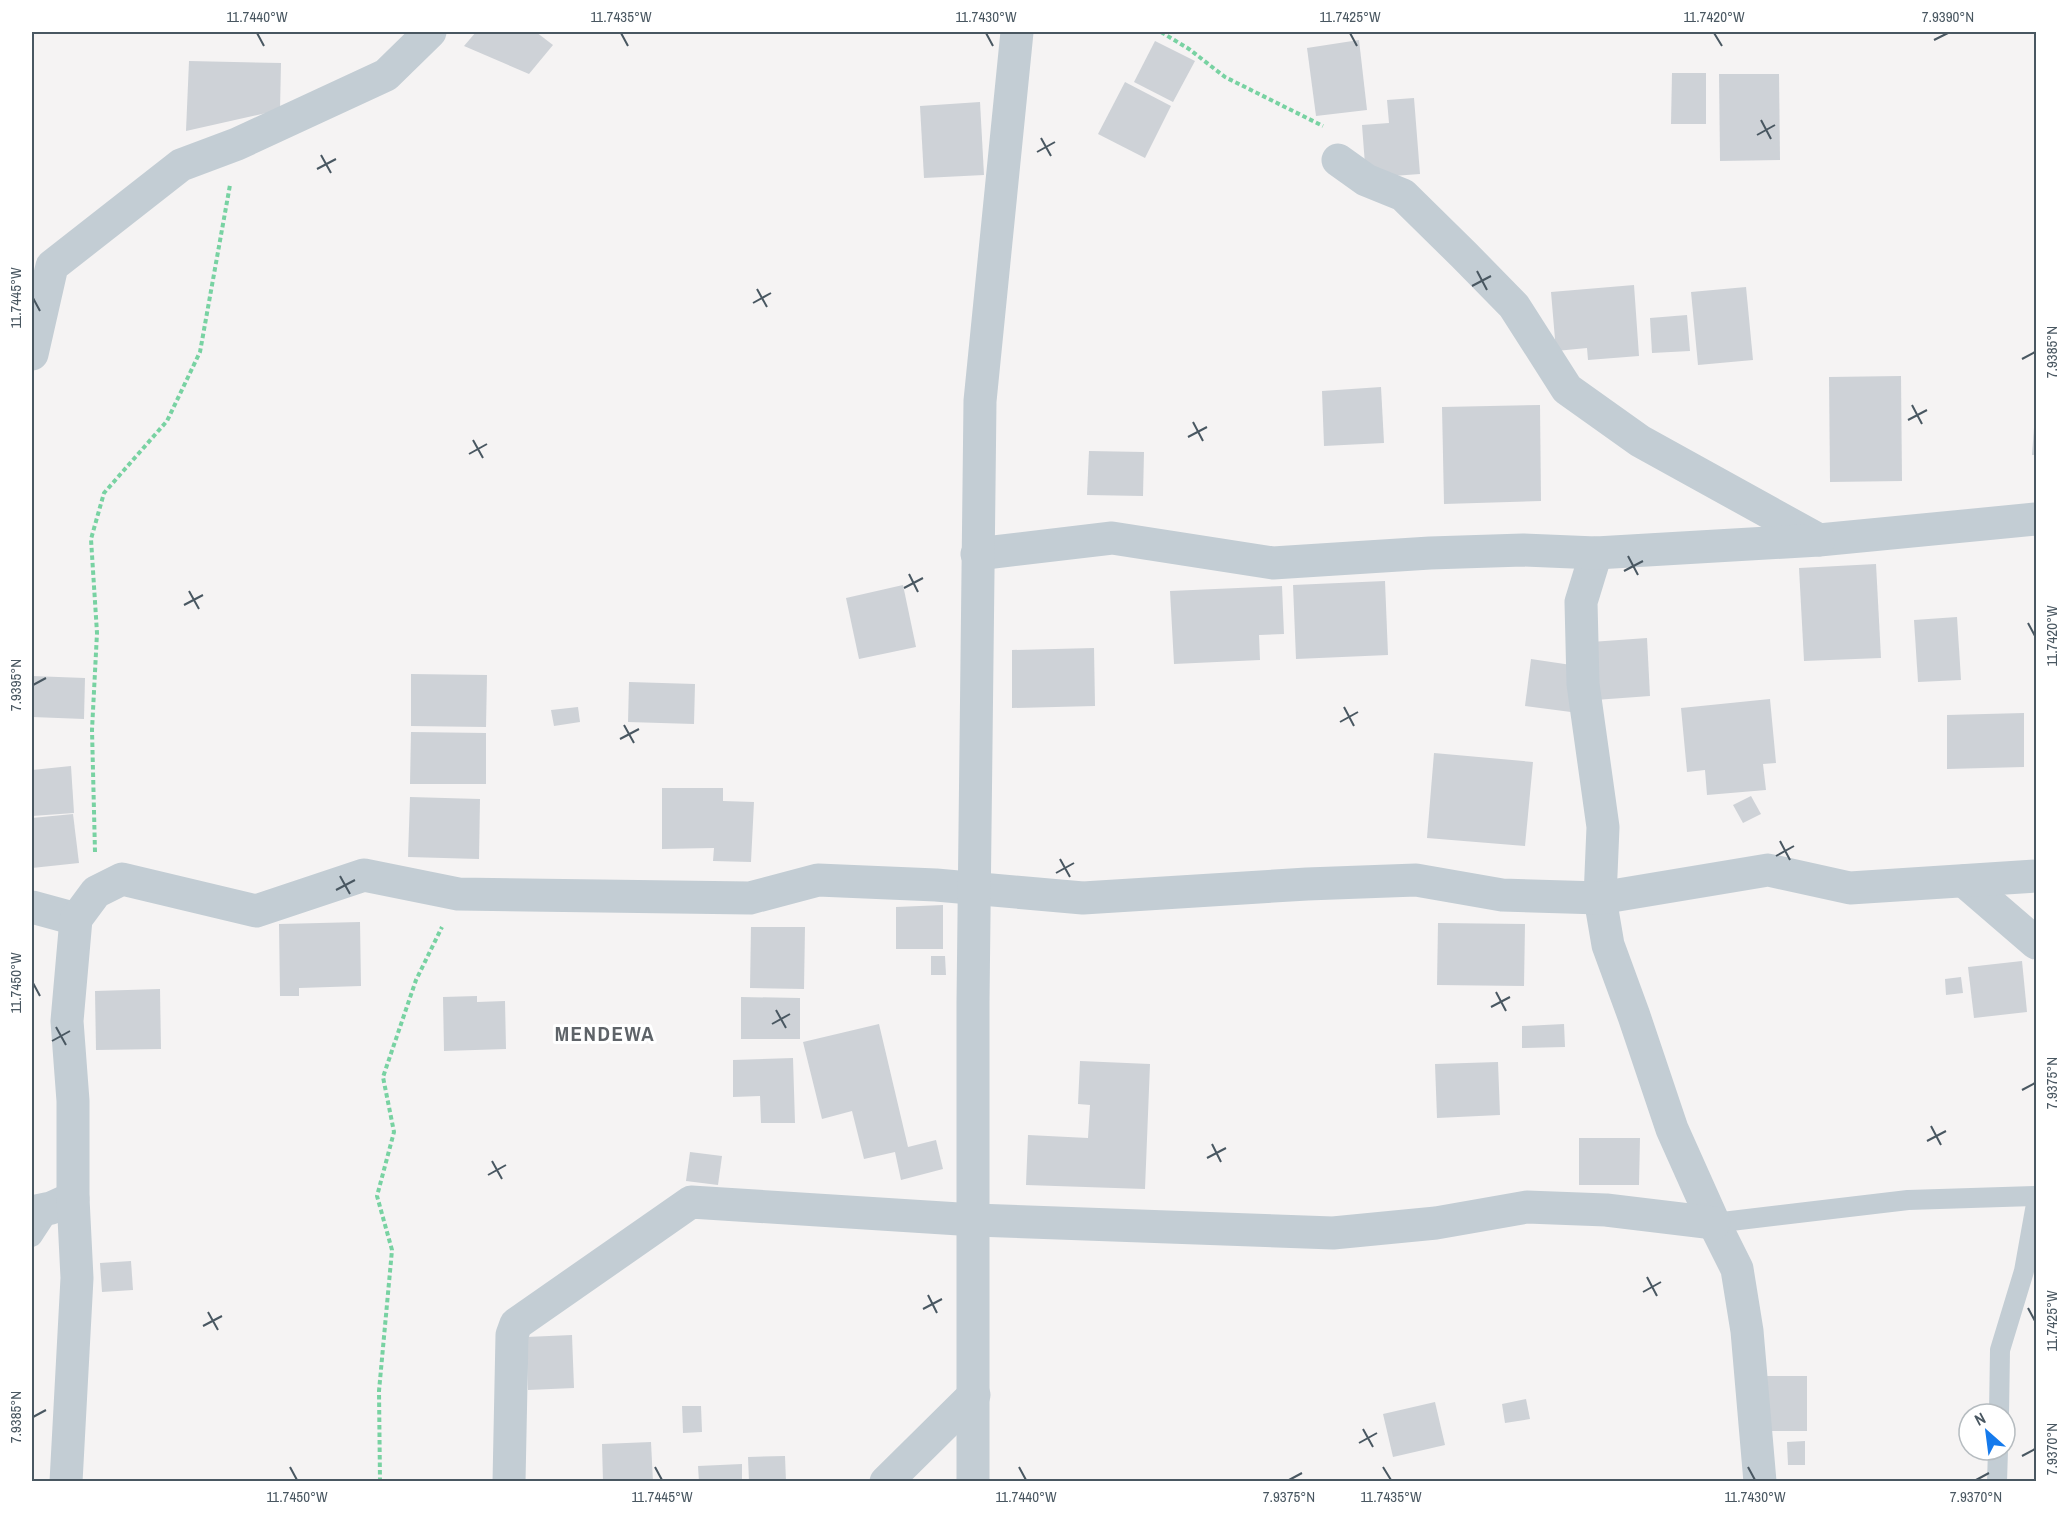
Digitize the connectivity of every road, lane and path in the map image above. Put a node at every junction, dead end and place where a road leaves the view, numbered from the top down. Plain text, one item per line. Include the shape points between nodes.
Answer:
1 (430, 32) edge
2 (1017, 32) edge
3 (1161, 32) edge
4 (237, 144) junction
5 (1338, 160) joint
6 (32, 354) edge
7 (2037, 519) edge
8 (1819, 540) junction
9 (1596, 553) junction
10 (977, 554) junction
11 (2037, 876) edge
12 (1964, 881) junction
13 (976, 890) junction
14 (96, 892) junction
15 (458, 894) junction
16 (1600, 898) junction
17 (32, 907) edge
18 (76, 919) junction
19 (2037, 943) edge
20 (2037, 1196) edge
21 (2037, 1204) edge
22 (52, 1206) edge
23 (975, 1220) junction
24 (1714, 1223) junction
25 (32, 1237) edge
26 (974, 1395) junction
27 (1999, 1402) edge
28 (1998, 1462) edge
29 (66, 1482) edge
30 (380, 1482) edge
31 (509, 1482) edge
32 (886, 1482) edge
33 (973, 1482) edge
34 (1760, 1482) edge
35 (1997, 1482) edge

1 - 4 street via 386,75
2 - 10 street via 980,401
3 - 5 path via 1225,77 1330,129
4 - 6 street via 181,165 52,266
4 - 14 path via 201,352 167,421 104,493 91,539 97,633 92,730
5 - 8 street via 1366,180 1403,195 1464,255 1514,306 1567,389 1640,441
7 - 8 street
8 - 9 street
9 - 10 street via 1523,550 1272,563 1112,538
9 - 16 street via 1581,602 1582,684 1603,827
10 - 13 street
11 - 12 street
12 - 16 street via 1850,888 1768,870
12 - 19 street
13 - 15 street via 818,880 750,898
13 - 16 street via 1083,898 1416,880 1502,895
13 - 23 street
14 - 15 street via 122,879 256,911 364,875
14 - 18 street
15 - 30 path via 416,980 383,1077 394,1132 377,1196 392,1250 379,1391
16 - 24 street via 1608,945 1672,1129
17 - 18 street
18 - 22 street via 67,1022 73,1101
20 - 24 lane via 1908,1200
21 - 27 lane via 2024,1271 2000,1350
22 - 25 lane
22 - 29 street via 77,1278
23 - 24 street via 1333,1233 1436,1223 1527,1207 1606,1210
23 - 26 street
23 - 31 street via 691,1202 516,1324 512,1335
24 - 34 street via 1737,1269 1747,1331
26 - 32 street
26 - 33 street
28 - 35 lane

